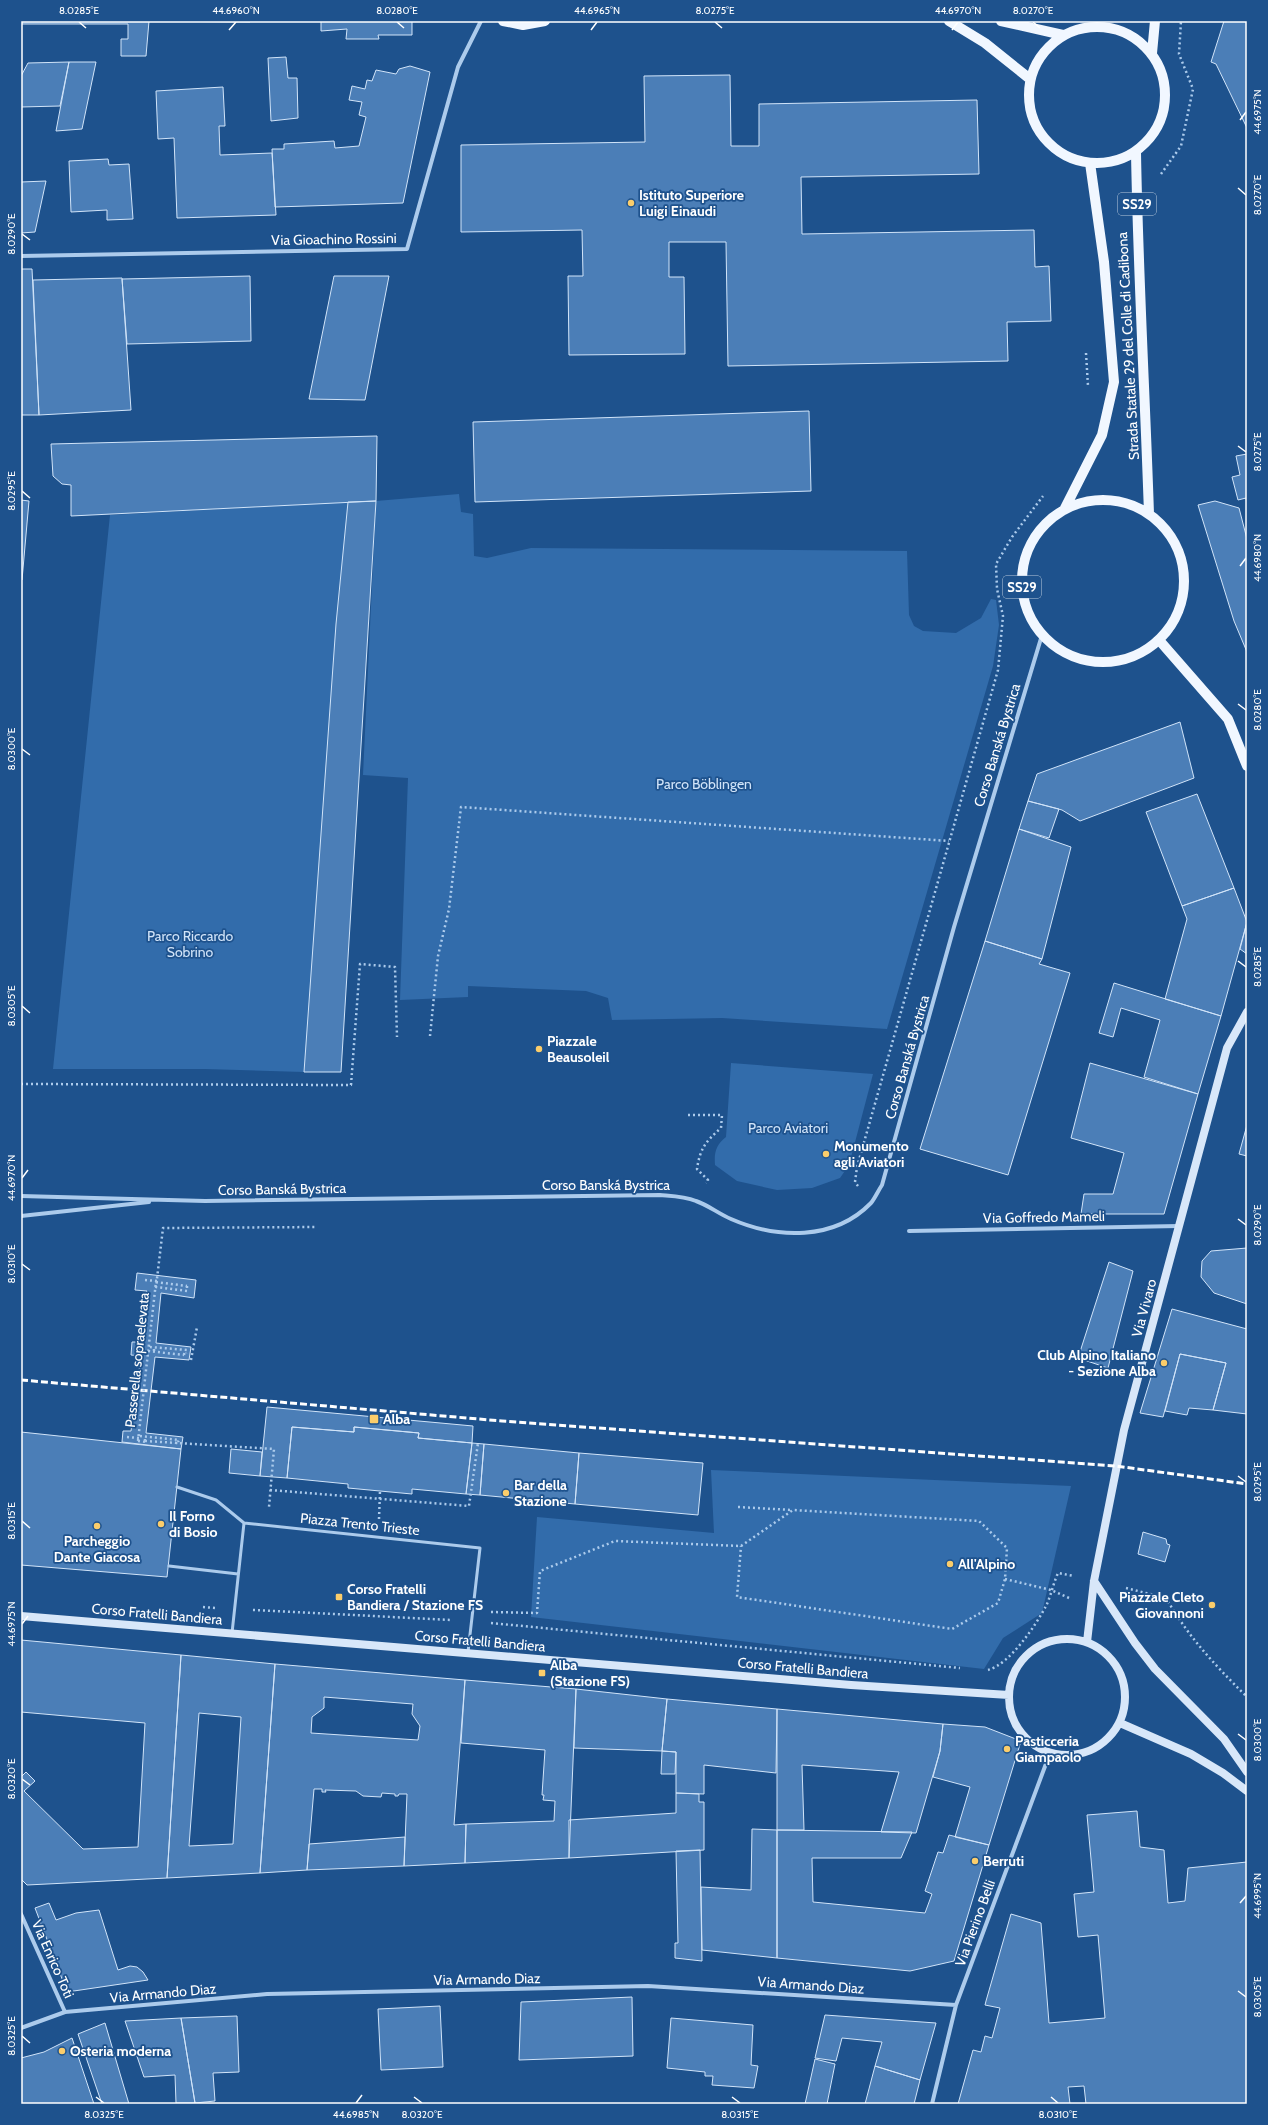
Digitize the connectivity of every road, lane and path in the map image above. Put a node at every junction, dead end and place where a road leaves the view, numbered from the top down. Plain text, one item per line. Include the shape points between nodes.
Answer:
1 (481, 21) edge
2 (503, 21) edge
3 (545, 21) edge
4 (948, 21) edge
5 (956, 21) edge
6 (1001, 21) edge
7 (1155, 21) edge
8 (1181, 21) edge
9 (1104, 24) edge
10 (1063, 35) junction
11 (1152, 53) junction
12 (1030, 79) junction
13 (1136, 152) junction
14 (1090, 163) junction
15 (1158, 178) dead end
16 (21, 256) edge
17 (1086, 351) dead end
18 (1088, 390) dead end
19 (1045, 493) dead end
20 (1064, 510) junction
21 (1149, 514) junction
22 (1042, 635) junction
23 (1159, 640) junction
24 (1247, 766) edge
25 (949, 841) junction
26 (1247, 1012) edge
27 (397, 1036) dead end
28 (430, 1036) dead end
29 (21, 1084) edge
30 (688, 1115) dead end
31 (855, 1182) dead end
32 (21, 1196) edge
33 (163, 1200) junction
34 (696, 1201) junction
35 (21, 1216) edge
36 (317, 1226) dead end
37 (1179, 1226) junction
38 (909, 1231) dead end
39 (145, 1280) dead end
40 (156, 1282) junction
41 (197, 1327) dead end
42 (148, 1351) junction
43 (186, 1353) junction
44 (192, 1353) junction
45 (191, 1360) dead end
46 (138, 1439) junction
47 (178, 1442) junction
48 (478, 1443) dead end
49 (177, 1487) dead end
50 (270, 1490) junction
51 (380, 1491) dead end
52 (379, 1500) junction
53 (738, 1507) dead end
54 (793, 1510) junction
55 (244, 1523) junction
56 (267, 1526) junction
57 (378, 1537) junction
58 (741, 1546) junction
59 (169, 1566) dead end
60 (1058, 1573) dead end
61 (238, 1574) junction
62 (1005, 1579) junction
63 (1094, 1581) junction
64 (1051, 1590) junction
65 (1143, 1592) dead end
66 (196, 1606) dead end
67 (1090, 1608) junction
68 (235, 1609) junction
69 (473, 1612) junction
70 (21, 1616) edge
71 (472, 1622) junction
72 (232, 1633) junction
73 (1087, 1642) junction
74 (468, 1653) junction
75 (966, 1668) dead end
76 (982, 1670) dead end
77 (1009, 1695) junction
78 (1247, 1697) edge
79 (1120, 1723) junction
80 (1050, 1753) junction
81 (1247, 1772) edge
82 (1247, 1791) edge
83 (21, 1914) edge
84 (956, 2006) junction
85 (65, 2012) junction
86 (21, 2028) edge
87 (932, 2104) edge

1 - 16 street, Via Gioachino Rossini via 458,67 408,249
2 - 3 main road via 523,25
4 - 5 main road
4 - 12 main road via 985,43
6 - 10 main road
7 - 11 main road
8 - 15 path via 1179,54 1193,89 1181,146
9 - 10 main road
9 - 11 main road via 1139,39
10 - 12 main road via 1048,47 1037,62
11 - 13 main road via 1163,72 1166,95 1163,117 1152,137
12 - 14 main road via 1029,100 1034,121 1044,139 1060,153
13 - 14 main road via 1106,163
13 - 21 main road, Strada Statale 29 del Colle di Cadibona / SS29
14 - 20 main road, Strada Statale 29 del Colle di Cadibona / SS29 via 1104,262 1114,382 1102,435
17 - 18 path
19 - 25 path via 1012,537 996,564 996,589 1003,616 998,670
20 - 21 main road, SS29 via 1084,502 1107,500 1129,504
20 - 22 main road, SS29 via 1045,525 1031,545 1023,568 1022,592 1030,615
21 - 23 main road, SS29 via 1166,530 1178,550 1184,574 1182,598 1174,621
22 - 23 main road, SS29 via 1062,651 1087,660 1112,661 1138,654
22 - 34 street, Corso Banská Bystrica via 954,927 882,1185 872,1202 849,1221 836,1227 808,1233 772,1232 731,1219
23 - 24 main road via 1228,719
25 - 28 path via 461,807 449,909 438,956
25 - 31 path
26 - 37 main road, Via Vivaro via 1227,1048
27 - 29 path via 395,966 360,964 351,1085
30 - 34 path via 722,1116 721,1128 700,1151 697,1169 708,1180
32 - 33 street, Corso Banská Bystrica
33 - 34 street, Corso Banská Bystrica via 660,1195 680,1196
33 - 35 street, Corso Banská Bystrica
36 - 40 path, Passerella sopraelevata via 163,1228
37 - 38 street, Via Goffredo Mameli
37 - 63 main road, Via Vivaro via 1124,1430
39 - 40 path
40 - 40 path, bridge via 187,1286 187,1291 156,1287
40 - 42 path, Passerella sopraelevata, bridge
41 - 44 path
42 - 43 path via 138,1350 149,1351 150,1347 187,1350
42 - 43 path, bridge via 184,1355 185,1350 154,1347 154,1351 187,1354
42 - 46 path, Passerella sopraelevata, bridge
43 - 44 path
44 - 45 path
46 - 47 path via 127,1437 140,1436 179,1440
46 - 47 path, bridge via 176,1444 177,1439 145,1436 145,1441 178,1444
47 - 50 path via 274,1448
48 - 52 path via 469,1506
49 - 55 lane via 216,1500
50 - 52 path
50 - 56 path
51 - 52 path
52 - 57 path
53 - 54 path
54 - 58 path
54 - 62 path via 979,1521 1007,1548
55 - 56 lane, Piazza Trento Trieste
55 - 61 lane
56 - 57 lane, Piazza Trento Trieste
57 - 69 lane, Piazza Trento Trieste via 480,1548
58 - 62 path via 737,1597 952,1629 998,1603
58 - 69 path via 615,1541 540,1571 537,1613
59 - 61 lane
60 - 64 path
61 - 68 lane
62 - 64 path
63 - 67 main road, Via Vivaro
63 - 81 main road via 1155,1669 1224,1739
64 - 67 path
64 - 76 path via 1046,1604 1019,1645 1004,1662 990,1671
65 - 78 path via 1166,1598 1181,1624 1203,1653
66 - 68 path
67 - 73 main road, Via Vivaro
68 - 71 path
68 - 72 lane
69 - 71 lane, Piazza Trento Trieste
70 - 72 main road, Corso Fratelli Bandiera
71 - 74 lane, Piazza Trento Trieste
71 - 75 path
72 - 74 main road, Corso Fratelli Bandiera
73 - 77 main road via 1058,1640 1036,1649 1022,1661 1013,1677
73 - 79 main road via 1105,1653 1120,1672 1124,1685 1125,1705
74 - 77 main road, Corso Fratelli Bandiera via 851,1685
77 - 80 main road via 1014,1720 1021,1733 1036,1746
79 - 80 main road via 1109,1738 1093,1749 1065,1756
79 - 82 main road via 1191,1754
80 - 84 street, Via Pierino Belli
83 - 85 street, Via Enrico Toti
84 - 85 street, Via Armando Diaz via 648,1986 267,1994
84 - 87 street, Via Pierino Belli
85 - 86 street, Via Armando Diaz

